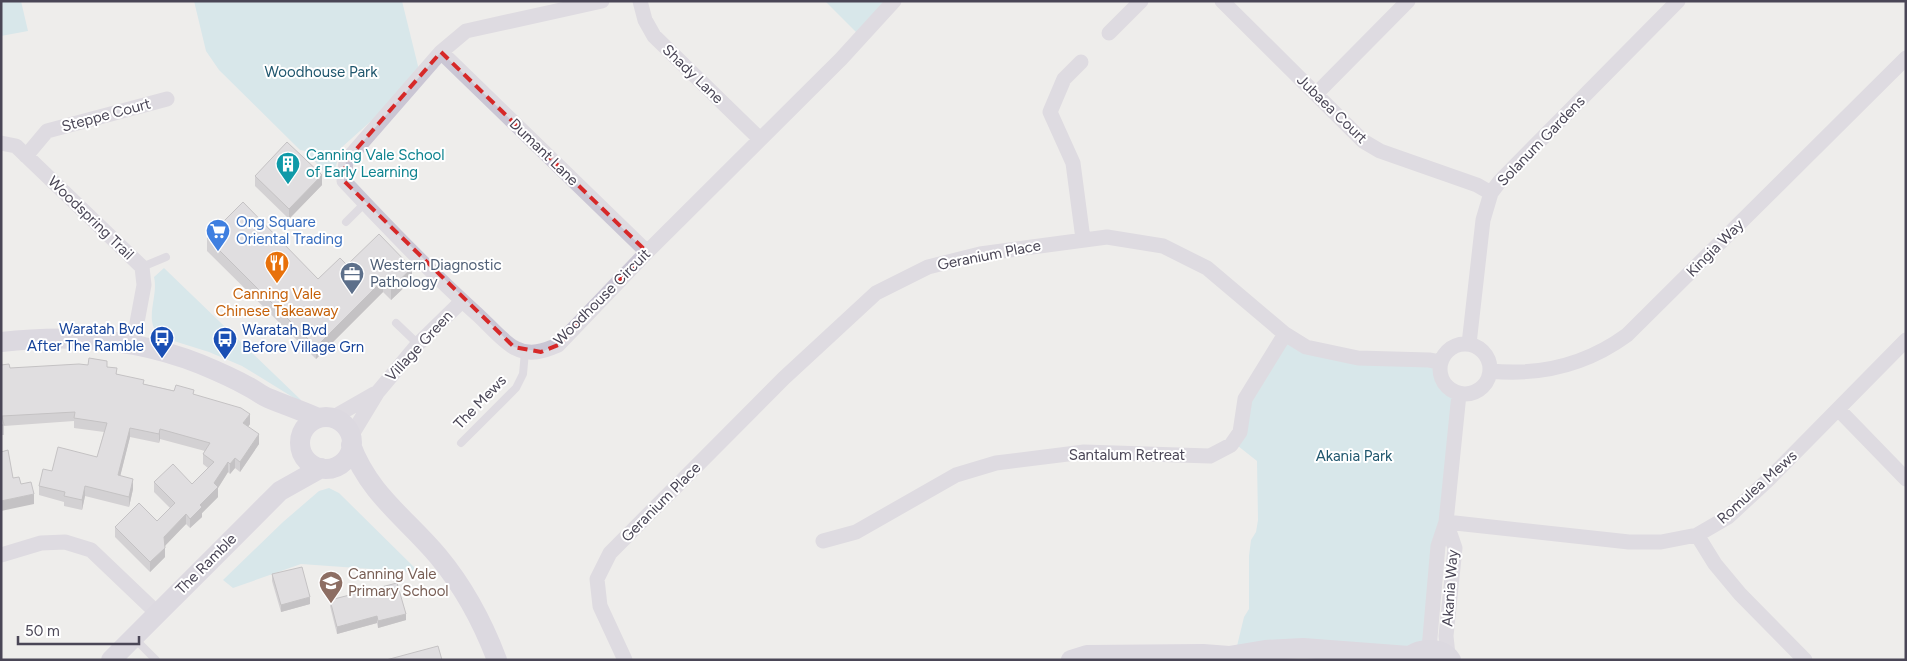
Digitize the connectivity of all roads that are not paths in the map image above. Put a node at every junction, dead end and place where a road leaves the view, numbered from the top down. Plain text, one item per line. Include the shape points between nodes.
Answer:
1 (602, 1) edge
2 (640, 1) edge
3 (894, 1) edge
4 (1140, 1) edge
5 (1222, 1) edge
6 (1408, 1) edge
7 (1678, 1) edge
8 (1110, 33) dead end
9 (441, 52) junction
10 (1906, 58) edge
11 (1081, 62) dead end
12 (1316, 94) junction
13 (167, 99) dead end
14 (760, 139) junction
15 (1, 143) edge
16 (26, 156) junction
17 (1491, 193) junction
18 (365, 203) junction
19 (346, 222) dead end
20 (1083, 239) junction
21 (647, 252) junction
22 (166, 257) dead end
23 (142, 267) junction
24 (462, 301) junction
25 (396, 323) dead end
26 (1285, 334) junction
27 (1906, 340) edge
28 (1, 342) edge
29 (133, 344) junction
30 (418, 344) junction
31 (1469, 344) junction
32 (525, 352) junction
33 (1440, 362) junction
34 (1490, 371) junction
35 (377, 392) junction
36 (1459, 394) junction
37 (266, 398) junction
38 (1839, 410) junction
39 (325, 418) junction
40 (351, 440) junction
41 (461, 443) dead end
42 (301, 445) junction
43 (326, 468) junction
44 (1906, 479) edge
45 (280, 491) junction
46 (382, 497) junction
47 (1446, 522) junction
48 (1697, 535) junction
49 (823, 541) dead end
50 (1, 555) edge
51 (157, 613) junction
52 (133, 637) junction
53 (1442, 655) edge
54 (1232, 658) edge
55 (1408, 658) edge
56 (111, 660) edge
57 (156, 660) edge
58 (496, 660) edge
59 (625, 660) edge
60 (1071, 660) edge
61 (1805, 660) edge

1 - 9 street via 466,31
2 - 14 street, Shady Lane via 654,36
3 - 14 street, Woodhouse Circuit
4 - 8 street
5 - 12 street, Jubaea Court
6 - 12 street
7 - 17 street, Solanum Gardens
9 - 18 street via 346,161 344,180
9 - 21 street, Dumant Lane
10 - 34 street, Kingia Way via 1627,336 1609,349 1556,369
11 - 20 street via 1064,79 1050,112 1073,163
12 - 17 street, Jubaea Court via 1363,141 1380,151 1477,185
13 - 16 street, Steppe Court via 47,131
14 - 21 street, Woodhouse Circuit
15 - 16 street, Woodspring Trail via 16,146
16 - 23 street, Woodspring Trail
17 - 31 street, Solanum Gardens via 1483,220
18 - 19 lane
18 - 24 street
20 - 26 street, Geranium Place via 1107,237 1163,246 1207,268
20 - 59 street, Geranium Place via 971,256 928,267 876,293 784,378 610,553 597,579 600,606
21 - 32 street, Woodhouse Circuit via 558,345 541,352
22 - 23 lane
23 - 29 street, Woodspring Trail via 144,285
24 - 30 street, Village Green
24 - 32 street via 514,347
25 - 30 lane
26 - 33 street, Geranium Place via 1306,347 1358,358
26 - 49 street, Santalum Retreat via 1246,399 1240,432 1230,445 1210,456 1084,452 996,463 956,475 856,532
27 - 38 street, Romulea Mews
28 - 29 street via 63,337
29 - 37 street via 229,376
30 - 35 street, Village Green
31 - 33 street via 1456,345
31 - 34 street via 1484,353 1489,360
32 - 41 lane, The Mews via 523,374 516,388
33 - 36 street via 1440,377 1444,385
34 - 36 street via 1481,389 1468,395
35 - 39 street, Village Green
35 - 40 street, Village Green
36 - 47 street, Akania Way
37 - 39 street
37 - 42 street
38 - 44 street
38 - 48 street, Romulea Mews via 1728,517
39 - 40 street via 344,424
39 - 42 street via 310,422
40 - 43 street via 350,453 345,459 339,465
40 - 46 street via 359,464
42 - 43 street via 313,465
42 - 45 street, The Ramble
43 - 45 street, The Ramble
43 - 46 street
45 - 51 street, The Ramble
46 - 58 street via 438,556 464,593
47 - 48 street, Romulea Mews via 1629,542 1661,542
47 - 53 street, Akania Way via 1438,546
48 - 61 street via 1715,564 1740,594
50 - 51 street via 41,543 65,542 91,550
51 - 52 street, The Ramble
52 - 56 street, The Ramble
52 - 57 lane
53 - 55 street via 1418,651
54 - 55 street via 1264,650 1303,648
54 - 60 street via 1203,654 1086,656

